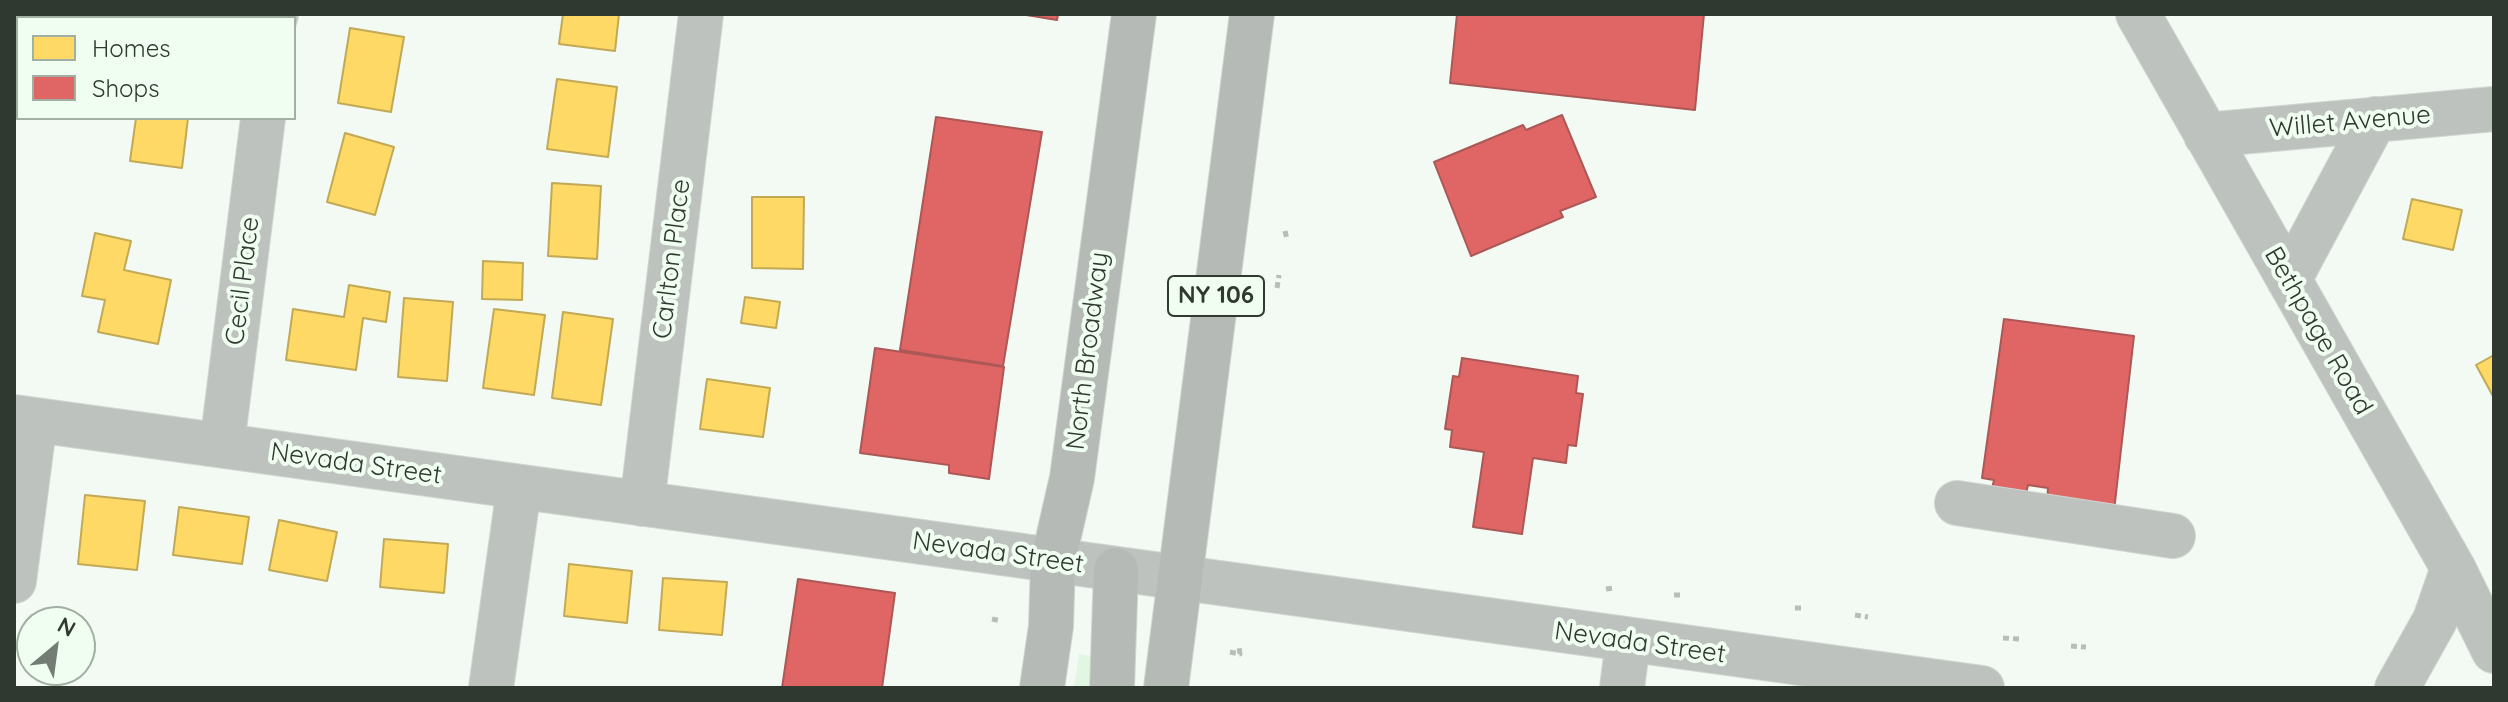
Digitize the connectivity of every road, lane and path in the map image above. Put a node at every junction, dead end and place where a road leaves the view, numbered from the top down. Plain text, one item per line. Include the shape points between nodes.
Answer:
1 (701, 14) edge
2 (1134, 14) edge
3 (1252, 14) edge
4 (2138, 14) edge
5 (2494, 109) edge
6 (2375, 119) junction
7 (263, 120) edge
8 (2206, 135) junction
9 (1285, 231) dead end
10 (1287, 239) dead end
11 (1279, 275) dead end
12 (2289, 280) junction
13 (1277, 288) dead end
14 (24, 418) edge
15 (222, 445) junction
16 (519, 488) junction
17 (1957, 503) dead end
18 (642, 504) junction
19 (2173, 536) dead end
20 (1053, 561) junction
21 (2453, 568) junction
22 (1116, 570) junction
23 (1180, 579) junction
24 (14, 581) edge
25 (1614, 588) dead end
26 (1606, 589) dead end
27 (1674, 595) dead end
28 (1684, 595) dead end
29 (1855, 615) dead end
30 (1868, 617) dead end
31 (992, 619) dead end
32 (1001, 621) dead end
33 (2003, 638) dead end
34 (2019, 639) dead end
35 (1628, 641) junction
36 (2071, 646) dead end
37 (1239, 647) dead end
38 (2086, 647) dead end
39 (2494, 651) edge
40 (1230, 652) dead end
41 (491, 688) edge
42 (1042, 688) edge
43 (1112, 688) edge
44 (1166, 688) edge
45 (1622, 688) edge
46 (1982, 688) edge
47 (2397, 688) edge

1 - 18 street, Carlton Place
2 - 20 main road, North Broadway via 1072,478
3 - 23 main road, NY 106
4 - 8 street, Bethpage Road
5 - 6 street, Willet Avenue
6 - 8 street, Willet Avenue
6 - 12 street
7 - 15 street, Cecil Place
8 - 12 street, Bethpage Road
9 - 10 path
11 - 13 path
12 - 21 street, Bethpage Road
14 - 15 street, Nevada Street
14 - 24 street
15 - 16 street, Nevada Street
16 - 18 street, Nevada Street
16 - 41 street
17 - 19 street
18 - 20 street, Nevada Street
20 - 22 street, Nevada Street
20 - 42 main road, North Broadway
21 - 39 street, Bethpage Road
21 - 47 street via 2435,620
22 - 23 street, Nevada Street
22 - 43 main road
23 - 35 street, Nevada Street
23 - 44 main road, NY 106
25 - 26 path
27 - 28 path
29 - 30 path
31 - 32 path
33 - 34 path
35 - 45 street
35 - 46 street, Nevada Street
36 - 38 path
37 - 40 path via 1240,654

